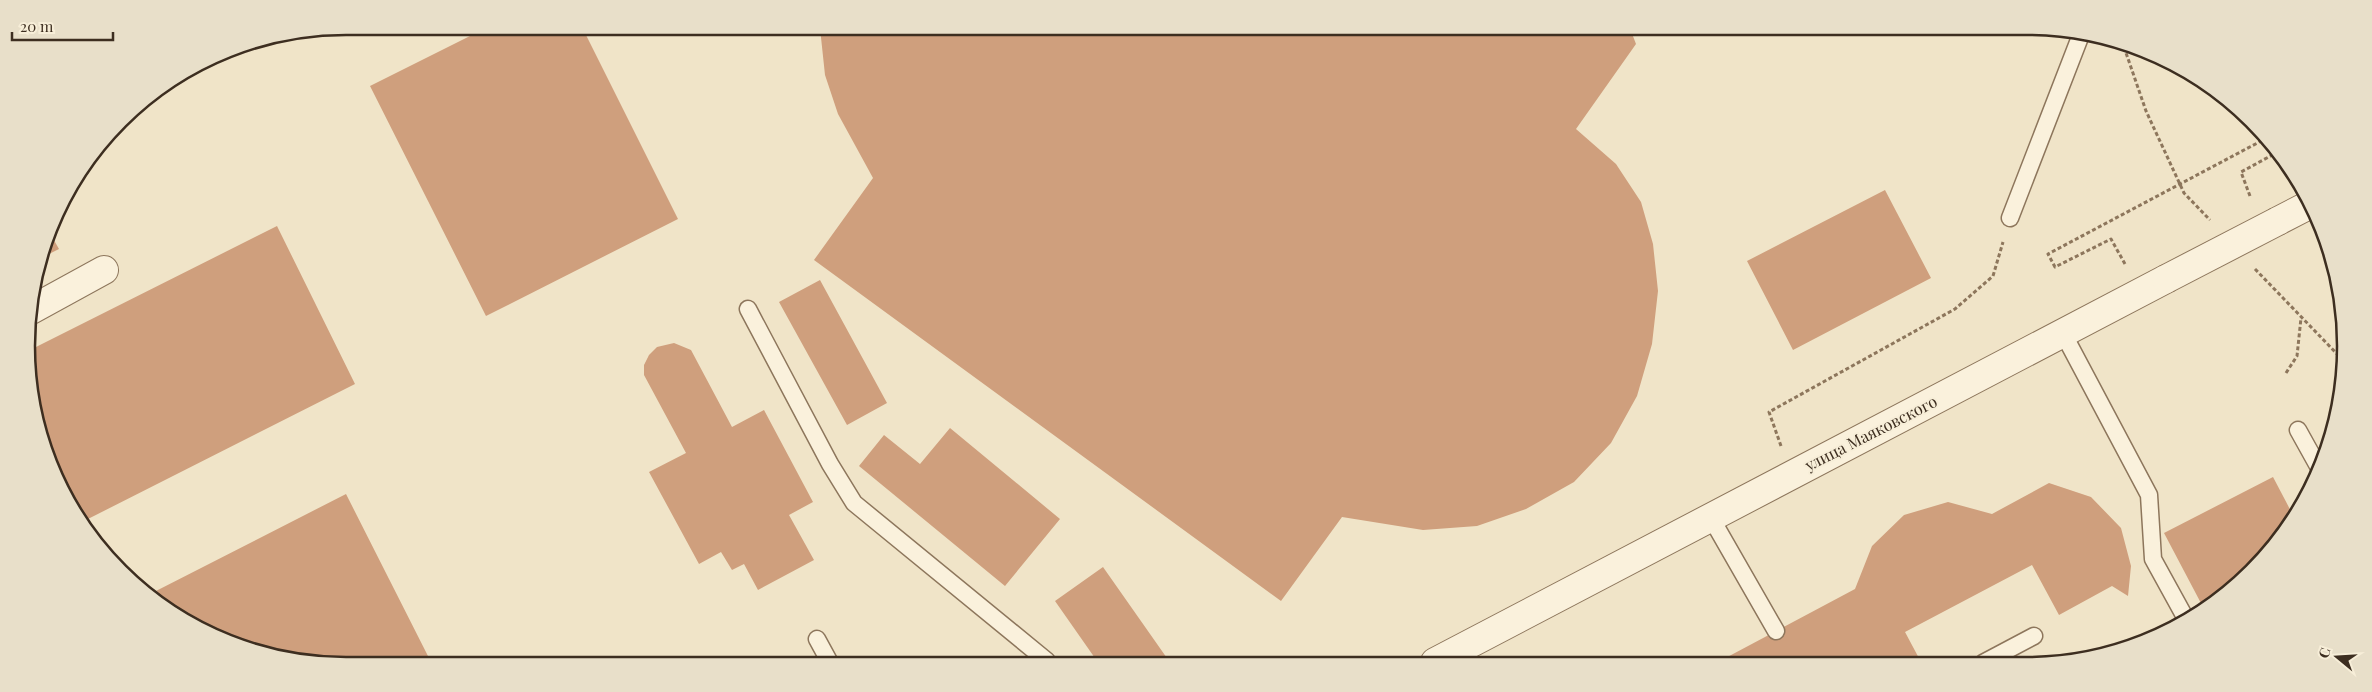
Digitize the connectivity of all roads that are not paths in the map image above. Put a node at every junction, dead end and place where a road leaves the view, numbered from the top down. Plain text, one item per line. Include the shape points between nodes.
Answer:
1 (2079, 40) edge
2 (2305, 207) edge
3 (2010, 218) road end
4 (104, 270) dead end
5 (38, 306) edge
6 (748, 309) dead end
7 (2063, 333) junction
8 (2298, 430) dead end
9 (2315, 460) edge
10 (1710, 516) junction
11 (2183, 614) edge
12 (1776, 631) dead end
13 (2034, 636) dead end
14 (817, 639) dead end
15 (827, 657) edge
16 (1042, 657) edge
17 (1444, 657) edge
18 (1994, 657) edge

1 - 3 lane
2 - 7 street, улица Маяковского, bridge
4 - 5 street
6 - 16 lane via 854,503
7 - 10 street, улица Маяковского
7 - 11 lane via 2149,495 2153,559
8 - 9 lane
10 - 12 lane
10 - 17 street, улица Маяковского
13 - 18 lane
14 - 15 lane

